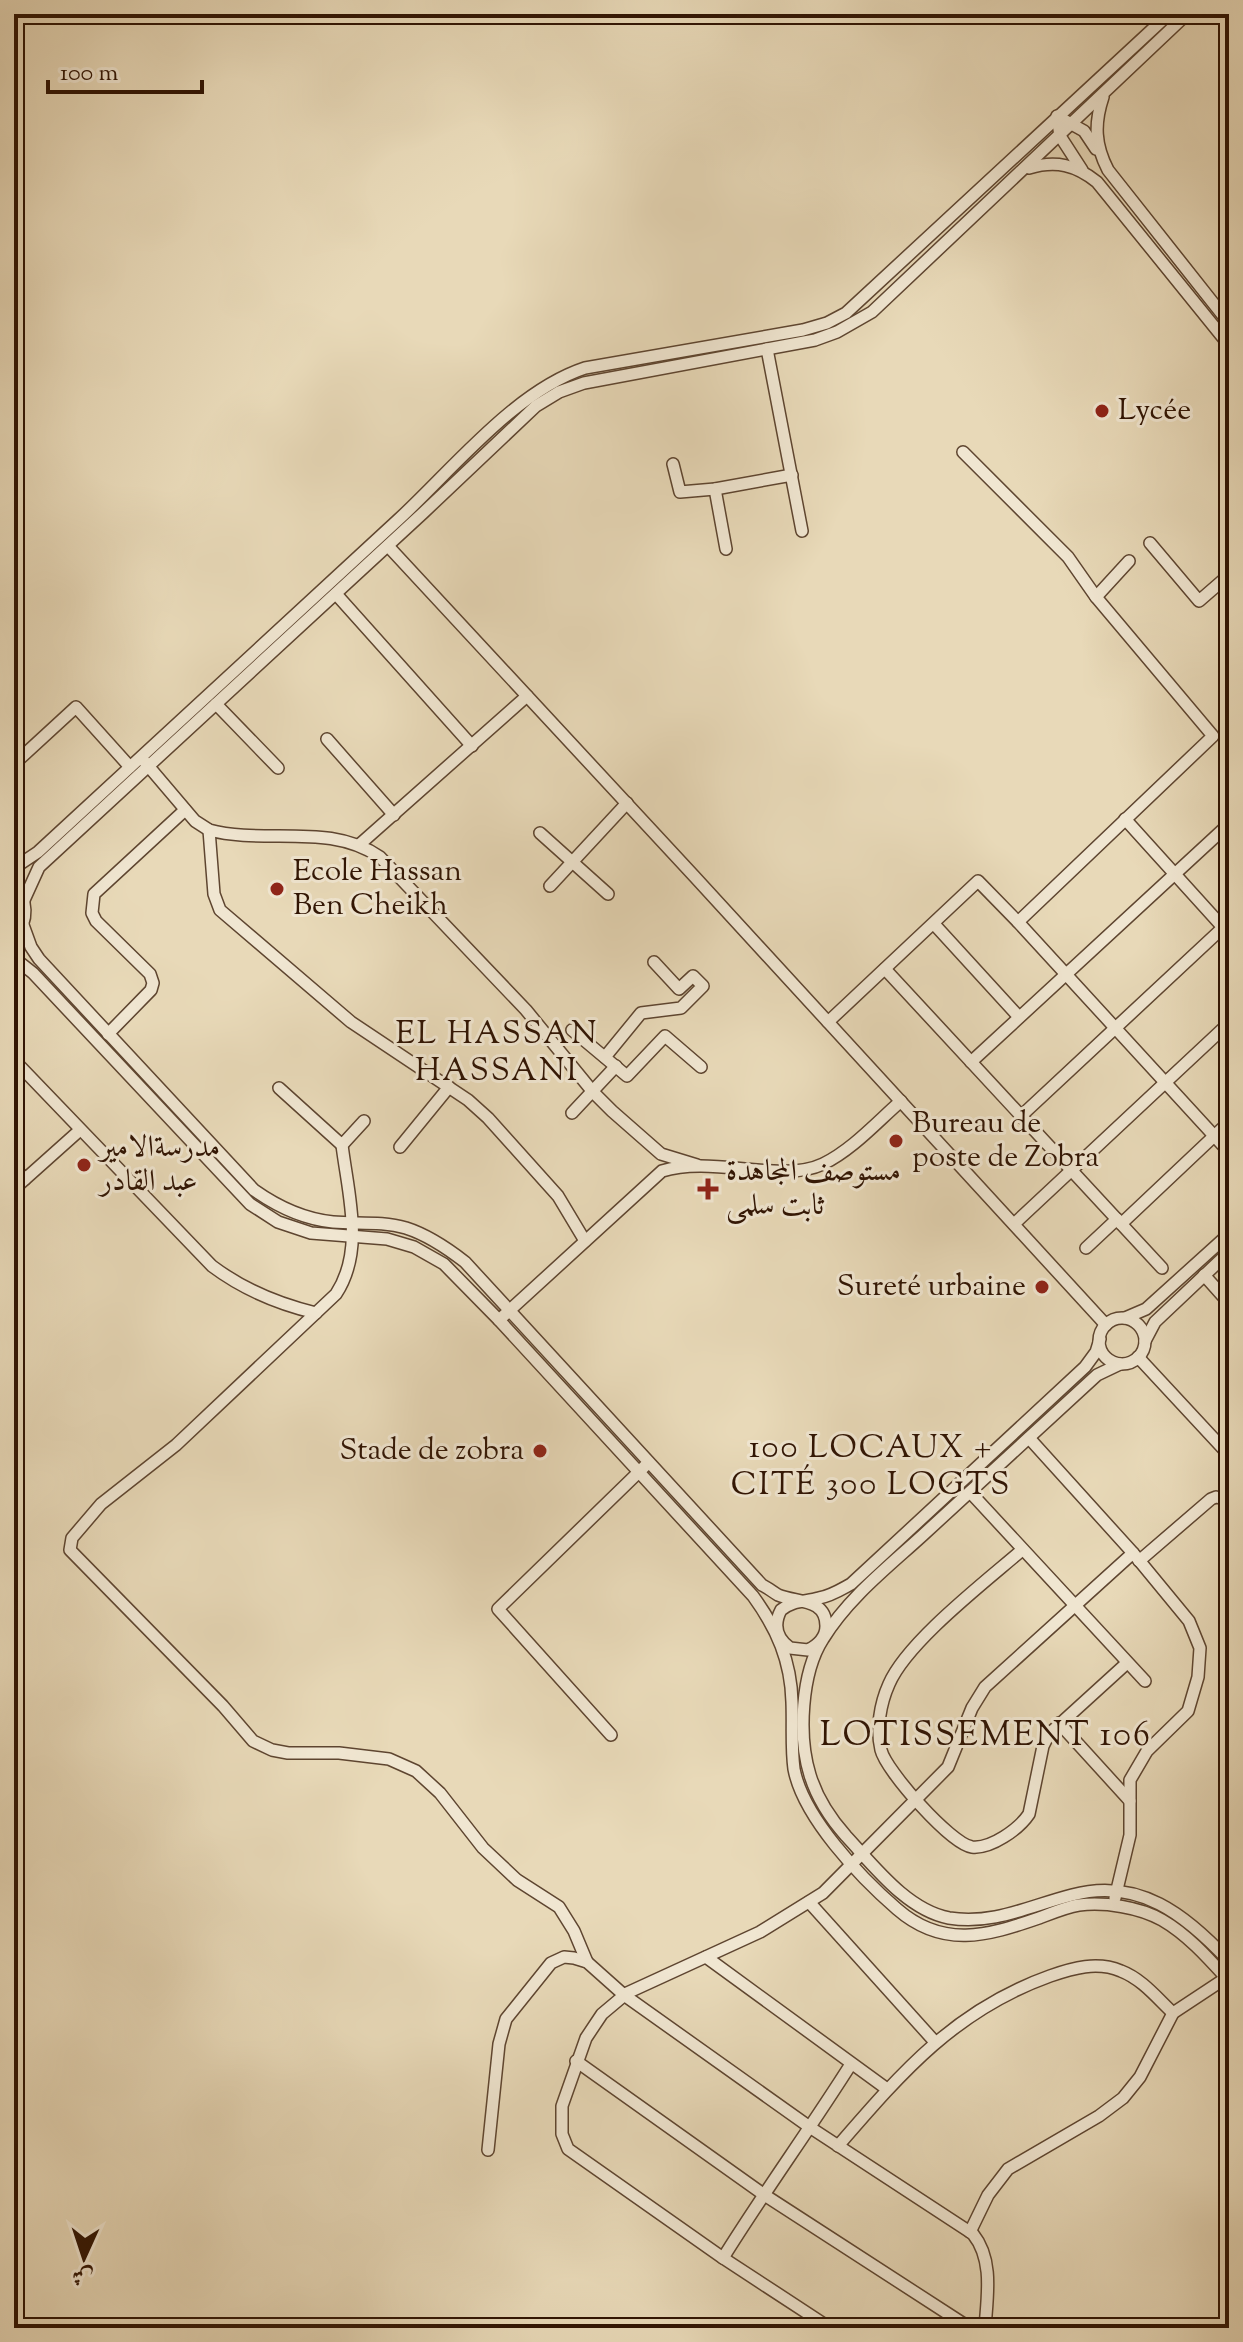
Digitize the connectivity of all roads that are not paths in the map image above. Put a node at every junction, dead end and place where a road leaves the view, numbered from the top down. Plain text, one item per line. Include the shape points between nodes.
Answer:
1 (1169, 14) edge
2 (1187, 14) edge
3 (1104, 94) junction
4 (1057, 116) junction
5 (1073, 123) junction
6 (1060, 136) junction
7 (1101, 156) junction
8 (1025, 170) junction
9 (1082, 170) junction
10 (1229, 323) edge
11 (1229, 345) edge
12 (767, 349) junction
13 (963, 452) dead end
14 (673, 464) dead end
15 (792, 475) junction
16 (715, 489) junction
17 (802, 531) dead end
18 (1150, 543) dead end
19 (388, 546) junction
20 (726, 549) dead end
21 (1129, 561) dead end
22 (1229, 575) edge
23 (336, 594) junction
24 (1096, 597) junction
25 (527, 696) junction
26 (216, 704) junction
27 (327, 739) dead end
28 (472, 746) junction
29 (144, 762) junction
30 (14, 764) edge
31 (130, 767) junction
32 (278, 768) dead end
33 (627, 803) junction
34 (185, 810) junction
35 (394, 815) junction
36 (1125, 819) junction
37 (1229, 824) edge
38 (209, 830) junction
39 (540, 833) dead end
40 (359, 845) junction
41 (573, 862) junction
42 (14, 868) edge
43 (1174, 874) junction
44 (14, 882) edge
45 (550, 886) dead end
46 (608, 894) dead end
47 (24, 900) junction
48 (1018, 922) junction
49 (934, 924) junction
50 (23, 925) junction
51 (1227, 928) edge
52 (14, 938) edge
53 (14, 958) edge
54 (654, 962) dead end
55 (885, 969) junction
56 (1066, 974) junction
57 (1019, 1017) junction
58 (828, 1022) junction
59 (1229, 1023) edge
60 (1115, 1027) junction
61 (572, 1030) dead end
62 (108, 1034) junction
63 (605, 1057) junction
64 (14, 1060) edge
65 (971, 1062) junction
66 (616, 1066) junction
67 (701, 1067) dead end
68 (1166, 1083) junction
69 (449, 1087) junction
70 (279, 1088) dead end
71 (593, 1092) junction
72 (901, 1101) junction
73 (572, 1113) dead end
74 (1021, 1116) junction
75 (364, 1121) dead end
76 (1229, 1122) edge
77 (80, 1130) junction
78 (1214, 1136) junction
79 (342, 1145) junction
80 (400, 1147) dead end
81 (655, 1150) junction
82 (1229, 1152) edge
83 (697, 1165) junction
84 (14, 1167) edge
85 (1072, 1171) junction
86 (25, 1179) junction
87 (651, 1179) junction
88 (14, 1189) edge
89 (351, 1222) junction
90 (1119, 1222) junction
91 (1014, 1224) junction
92 (1229, 1234) edge
93 (353, 1237) junction
94 (585, 1241) junction
95 (1086, 1248) dead end
96 (1229, 1252) edge
97 (1162, 1268) dead end
98 (1204, 1275) junction
99 (1229, 1303) edge
100 (511, 1310) junction
101 (316, 1313) junction
102 (1125, 1318) junction
103 (499, 1320) junction
104 (1106, 1325) junction
105 (1100, 1339) junction
106 (1145, 1341) junction
107 (1138, 1357) junction
108 (1120, 1364) junction
109 (1029, 1438) junction
110 (1229, 1455) edge
111 (649, 1461) junction
112 (640, 1472) junction
113 (970, 1492) junction
114 (1229, 1500) edge
115 (1022, 1550) junction
116 (1136, 1557) junction
117 (805, 1601) junction
118 (1073, 1605) junction
119 (778, 1635) junction
120 (822, 1640) junction
121 (1127, 1663) junction
122 (1145, 1681) dead end
123 (1059, 1723) junction
124 (611, 1735) dead end
125 (916, 1800) junction
126 (1130, 1801) junction
127 (863, 1854) junction
128 (853, 1865) junction
129 (1116, 1892) junction
130 (809, 1902) junction
131 (1112, 1906) junction
132 (706, 1957) junction
133 (1229, 1961) edge
134 (587, 1962) junction
135 (1228, 1979) edge
136 (624, 1995) junction
137 (1173, 2013) junction
138 (935, 2042) junction
139 (576, 2061) junction
140 (851, 2064) junction
141 (887, 2089) junction
142 (811, 2128) junction
143 (838, 2146) junction
144 (488, 2150) dead end
145 (763, 2194) junction
146 (970, 2232) junction
147 (723, 2258) junction
148 (830, 2328) edge
149 (970, 2328) edge
150 (985, 2328) edge

1 - 4 street
2 - 3 street
3 - 5 street
3 - 7 street via 1096,127
4 - 5 street
4 - 6 street
4 - 29 street via 863,299 827,323 585,368 540,388
5 - 6 street
5 - 7 street
6 - 8 street
6 - 9 street
7 - 10 street
8 - 9 street via 1053,163
8 - 12 street via 872,312 815,340
9 - 11 street
12 - 15 street
12 - 19 street via 559,392 536,406
13 - 24 street via 1068,557
14 - 16 street via 680,492
15 - 16 street
15 - 17 street
16 - 20 street
18 - 22 street via 1199,601
19 - 23 street
19 - 25 street
21 - 24 street
23 - 26 street
23 - 28 street
24 - 36 street via 1213,736
25 - 28 street
25 - 33 street
26 - 29 street
26 - 32 street
27 - 35 street
28 - 35 street
29 - 31 street
29 - 34 street
29 - 47 street via 39,867
30 - 31 street via 76,707
31 - 42 street
33 - 41 street
33 - 58 street
34 - 38 street
34 - 62 street via 94,894 96,921 153,983
35 - 40 street
36 - 43 street
36 - 48 street
37 - 43 street
38 - 40 street via 333,838
38 - 69 street via 220,910 351,1022
39 - 41 street
40 - 71 street via 396,871 526,1010
41 - 45 street
41 - 46 street
43 - 51 street
43 - 56 street
44 - 47 street
47 - 50 street
48 - 49 street via 978,881
48 - 56 street
49 - 55 street
49 - 57 street
50 - 52 street
50 - 62 street via 39,959
51 - 60 street
53 - 93 street via 250,1204 294,1228
54 - 63 street via 679,989 693,976 703,986 681,1008 641,1013
55 - 58 street
55 - 65 street
56 - 57 street
56 - 60 street
57 - 65 street
58 - 72 street
59 - 68 street
60 - 68 street
60 - 74 street
61 - 63 street
62 - 89 street via 254,1190 294,1213
63 - 66 street
64 - 77 street
65 - 74 street
66 - 67 street via 627,1076 665,1036
66 - 71 street
68 - 78 street
68 - 85 street
69 - 80 street
69 - 94 street via 488,1118 538,1173
70 - 79 street
71 - 73 street
71 - 81 street
72 - 83 street via 836,1157 812,1168
72 - 91 street
74 - 85 street
75 - 79 street
76 - 78 street
77 - 86 street
77 - 101 street via 212,1266 262,1296
78 - 82 street
78 - 90 street
79 - 89 street
81 - 83 street
81 - 87 street via 658,1165
83 - 87 street via 674,1167
84 - 86 street
85 - 90 street
85 - 91 street
86 - 88 street
87 - 94 street
89 - 93 street
89 - 100 street via 387,1224 426,1236 465,1262
90 - 95 street
90 - 97 street
91 - 104 street
92 - 102 street via 1146,1309
93 - 101 street via 345,1281
93 - 103 street via 387,1239 428,1254
94 - 100 street
96 - 98 street
98 - 99 street
98 - 106 street via 1155,1322
100 - 103 street
100 - 111 street
101 - 134 street via 176,1445 101,1504 72,1538 70,1550 253,1741 288,1753 389,1759 416,1771 483,1848 517,1880 559,1907
102 - 104 street
102 - 106 street via 1139,1325
103 - 112 street
104 - 105 street
105 - 108 street via 1104,1354
105 - 117 street via 1085,1367 851,1584
106 - 107 street
107 - 108 street
107 - 110 street
108 - 109 street via 1097,1375
109 - 113 street
109 - 116 street
111 - 112 street
111 - 117 street via 762,1585
112 - 119 street via 753,1596
112 - 124 street via 498,1609
113 - 115 street
113 - 120 street via 855,1598
114 - 116 street via 1211,1499
115 - 118 street
115 - 125 street via 909,1654 889,1683 879,1719 881,1751
116 - 118 street
116 - 126 street via 1189,1621 1200,1648 1188,1711 1134,1768
117 - 119 street via 781,1610
117 - 120 street via 824,1616
118 - 121 street
118 - 125 street via 985,1687 948,1767
119 - 120 street via 799,1650
119 - 128 street via 793,1699 795,1771 814,1815
120 - 127 street via 804,1696 809,1772 825,1809
121 - 122 street
121 - 123 street
123 - 125 street via 1043,1746 1029,1814 1009,1833 971,1847
123 - 126 street
125 - 127 street
126 - 129 street via 1130,1835
127 - 128 street
127 - 129 street via 925,1911 965,1920 991,1919 1095,1890
128 - 130 street
128 - 131 street via 898,1910 955,1935 998,1932 1078,1905
129 - 131 street
129 - 133 street via 1146,1898 1180,1915
130 - 132 street
130 - 138 street
131 - 135 street via 1161,1919
132 - 136 street
132 - 140 street
134 - 136 street
134 - 144 street via 564,1957 551,1963 506,2019
135 - 137 street
136 - 139 street via 602,2014
136 - 142 street
137 - 138 street via 1137,1979 1089,1966 990,2002
137 - 146 street via 1132,2088 1099,2116 1008,2169
138 - 141 street
139 - 145 street
139 - 147 street via 562,2106 568,2149
140 - 141 street
140 - 142 street
141 - 143 street
142 - 143 street
142 - 145 street
143 - 146 street
145 - 147 street
145 - 149 street
146 - 150 street via 984,2254
147 - 148 street

